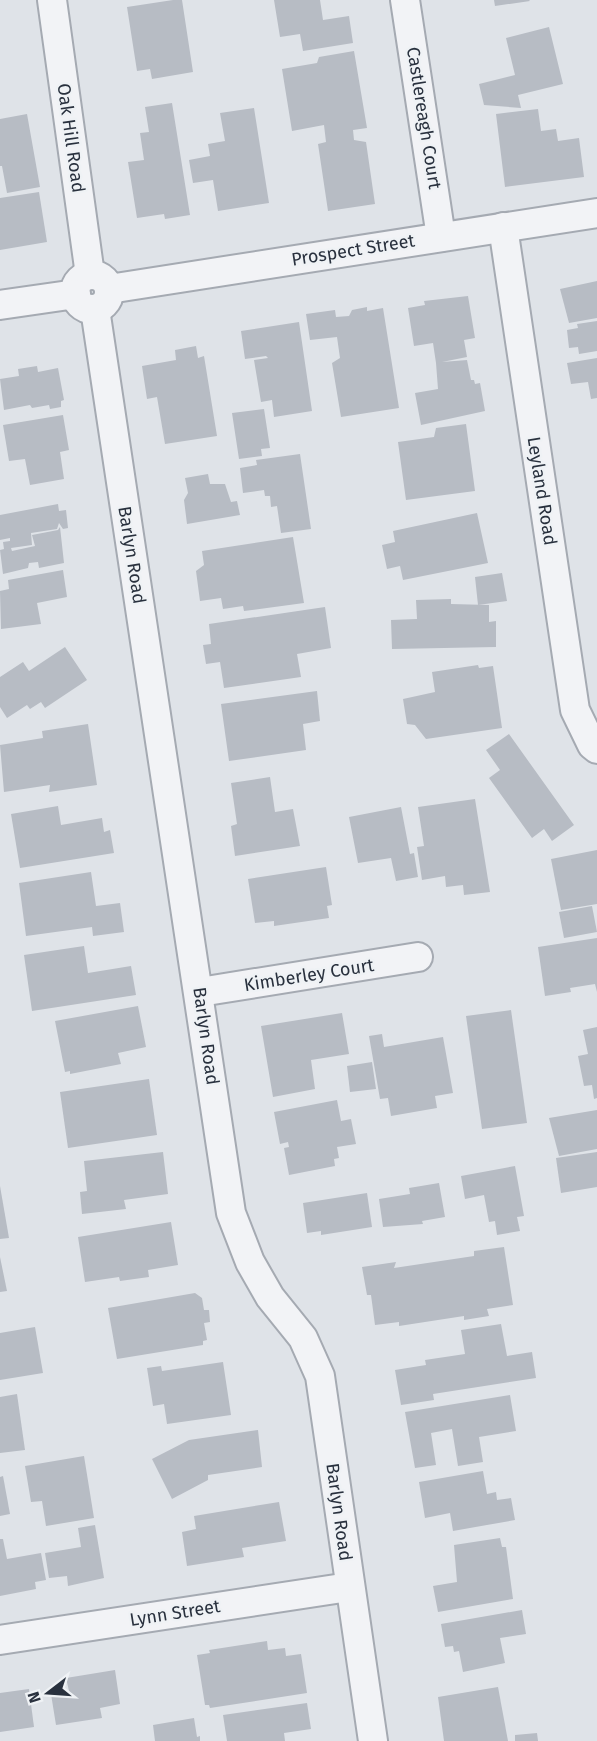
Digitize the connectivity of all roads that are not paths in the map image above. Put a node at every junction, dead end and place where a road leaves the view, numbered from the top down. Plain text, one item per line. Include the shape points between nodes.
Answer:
1 (52, 0) edge
2 (405, 0) edge
3 (597, 213) edge
4 (503, 227) junction
5 (441, 237) junction
6 (92, 292) junction
7 (0, 306) edge
8 (597, 749) edge
9 (418, 957) dead end
10 (200, 992) junction
11 (350, 1587) junction
12 (0, 1640) edge
13 (373, 1741) edge

1 - 6 street, Oak Hill Road
2 - 5 street, Castlereagh Court
3 - 4 street, Prospect Street
4 - 5 street, Prospect Street
4 - 8 street, Leyland Road via 575,710
5 - 6 street, Prospect Street
6 - 7 street, Prospect Street
6 - 10 street, Barlyn Road
9 - 10 street, Kimberley Court
10 - 11 street, Barlyn Road via 231,1213 250,1262 270,1297 303,1338 320,1376
11 - 12 street, Lynn Street
11 - 13 street, Barlyn Road

